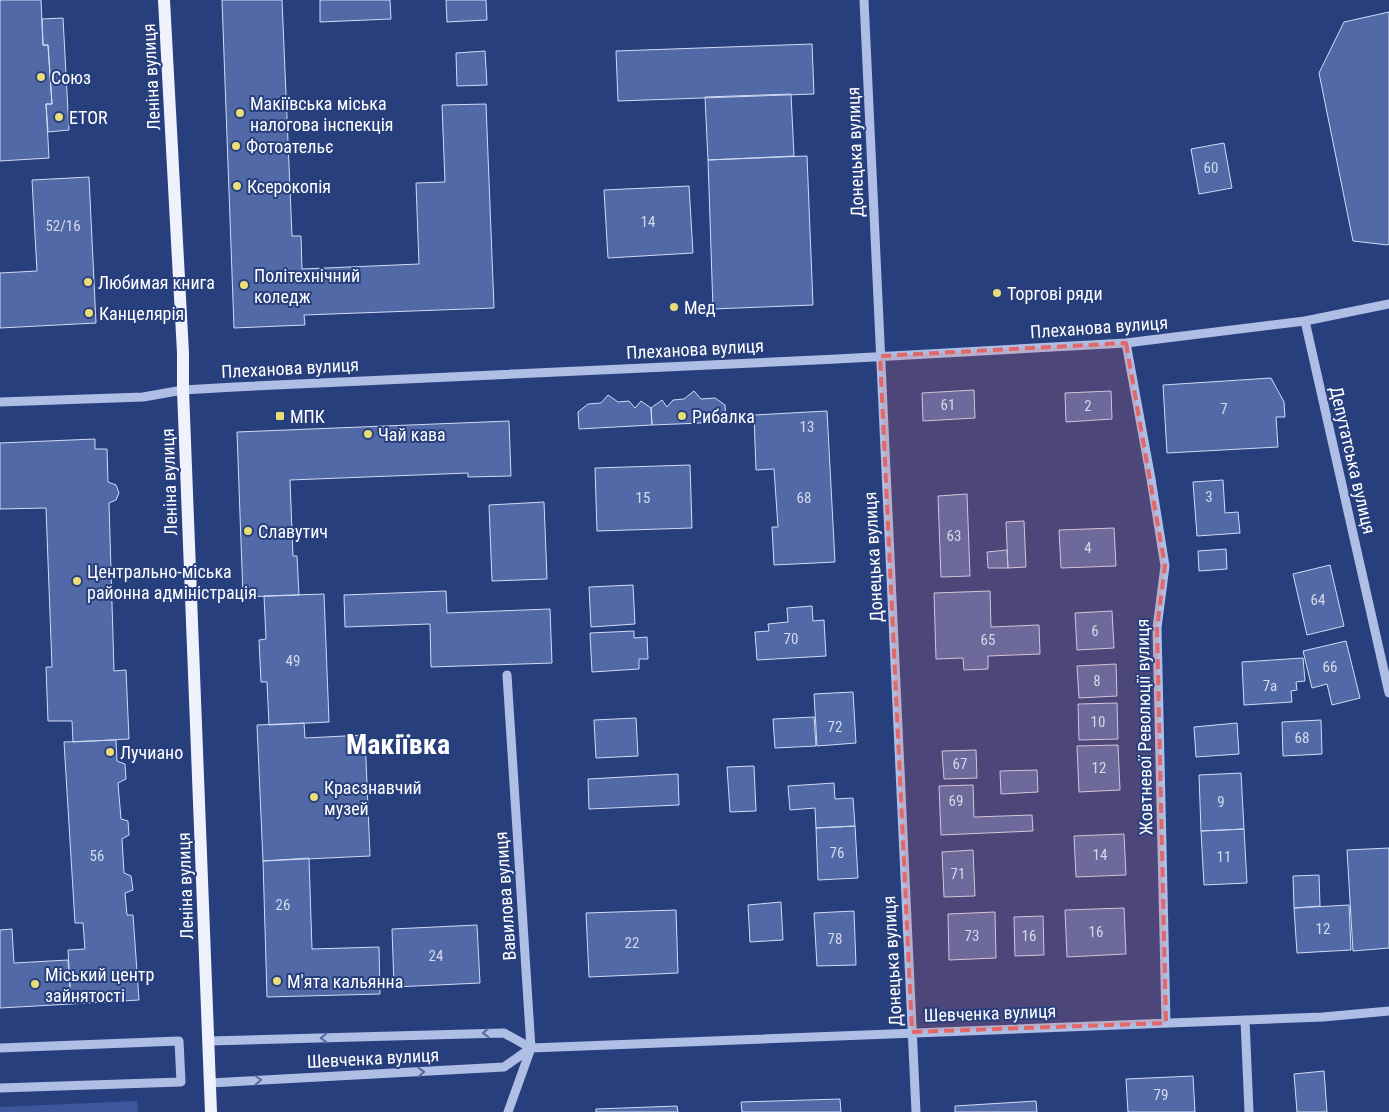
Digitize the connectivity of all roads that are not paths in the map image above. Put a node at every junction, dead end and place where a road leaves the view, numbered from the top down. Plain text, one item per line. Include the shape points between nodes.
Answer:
1 (164, 0) edge
2 (864, 0) edge
3 (1389, 304) edge
4 (1305, 321) junction
5 (1126, 343) junction
6 (880, 356) junction
7 (183, 390) junction
8 (0, 402) edge
9 (507, 675) dead end
10 (1389, 693) edge
11 (1389, 1011) edge
12 (1245, 1020) junction
13 (1166, 1023) junction
14 (912, 1032) junction
15 (209, 1041) junction
16 (0, 1048) edge
17 (531, 1048) junction
18 (210, 1083) junction
19 (0, 1088) edge
20 (211, 1112) edge
21 (508, 1112) edge
22 (916, 1112) edge
23 (1249, 1112) edge

1 - 7 main road, Леніна вулиця
2 - 6 street, Донецька вулиця
3 - 4 street, Плеханова вулиця
4 - 5 street, Плеханова вулиця
4 - 10 street, Депутатська вулиця
5 - 6 street, Плеханова вулиця
5 - 13 street, Жовтневої Революції вулиця via 1165,566 1157,628
6 - 7 street, Плеханова вулиця
6 - 14 street, Донецька вулиця
7 - 8 street, Плеханова вулиця via 143,397
7 - 15 main road, Леніна вулиця
9 - 17 street, Вавилова вулиця
11 - 12 street, Шевченка вулиця
12 - 13 street, Шевченка вулиця
12 - 23 street
13 - 14 street, Шевченка вулиця
14 - 17 street, Шевченка вулиця
14 - 22 street, Донецька вулиця
17 -> 15 street, Шевченка вулиця via 504,1033
15 - 18 main road, Леніна вулиця
16 - 19 street via 178,1041 181,1082
18 -> 17 street, Шевченка вулиця via 504,1067
17 - 21 street, Вавилова вулиця
18 - 20 main road, Леніна вулиця

